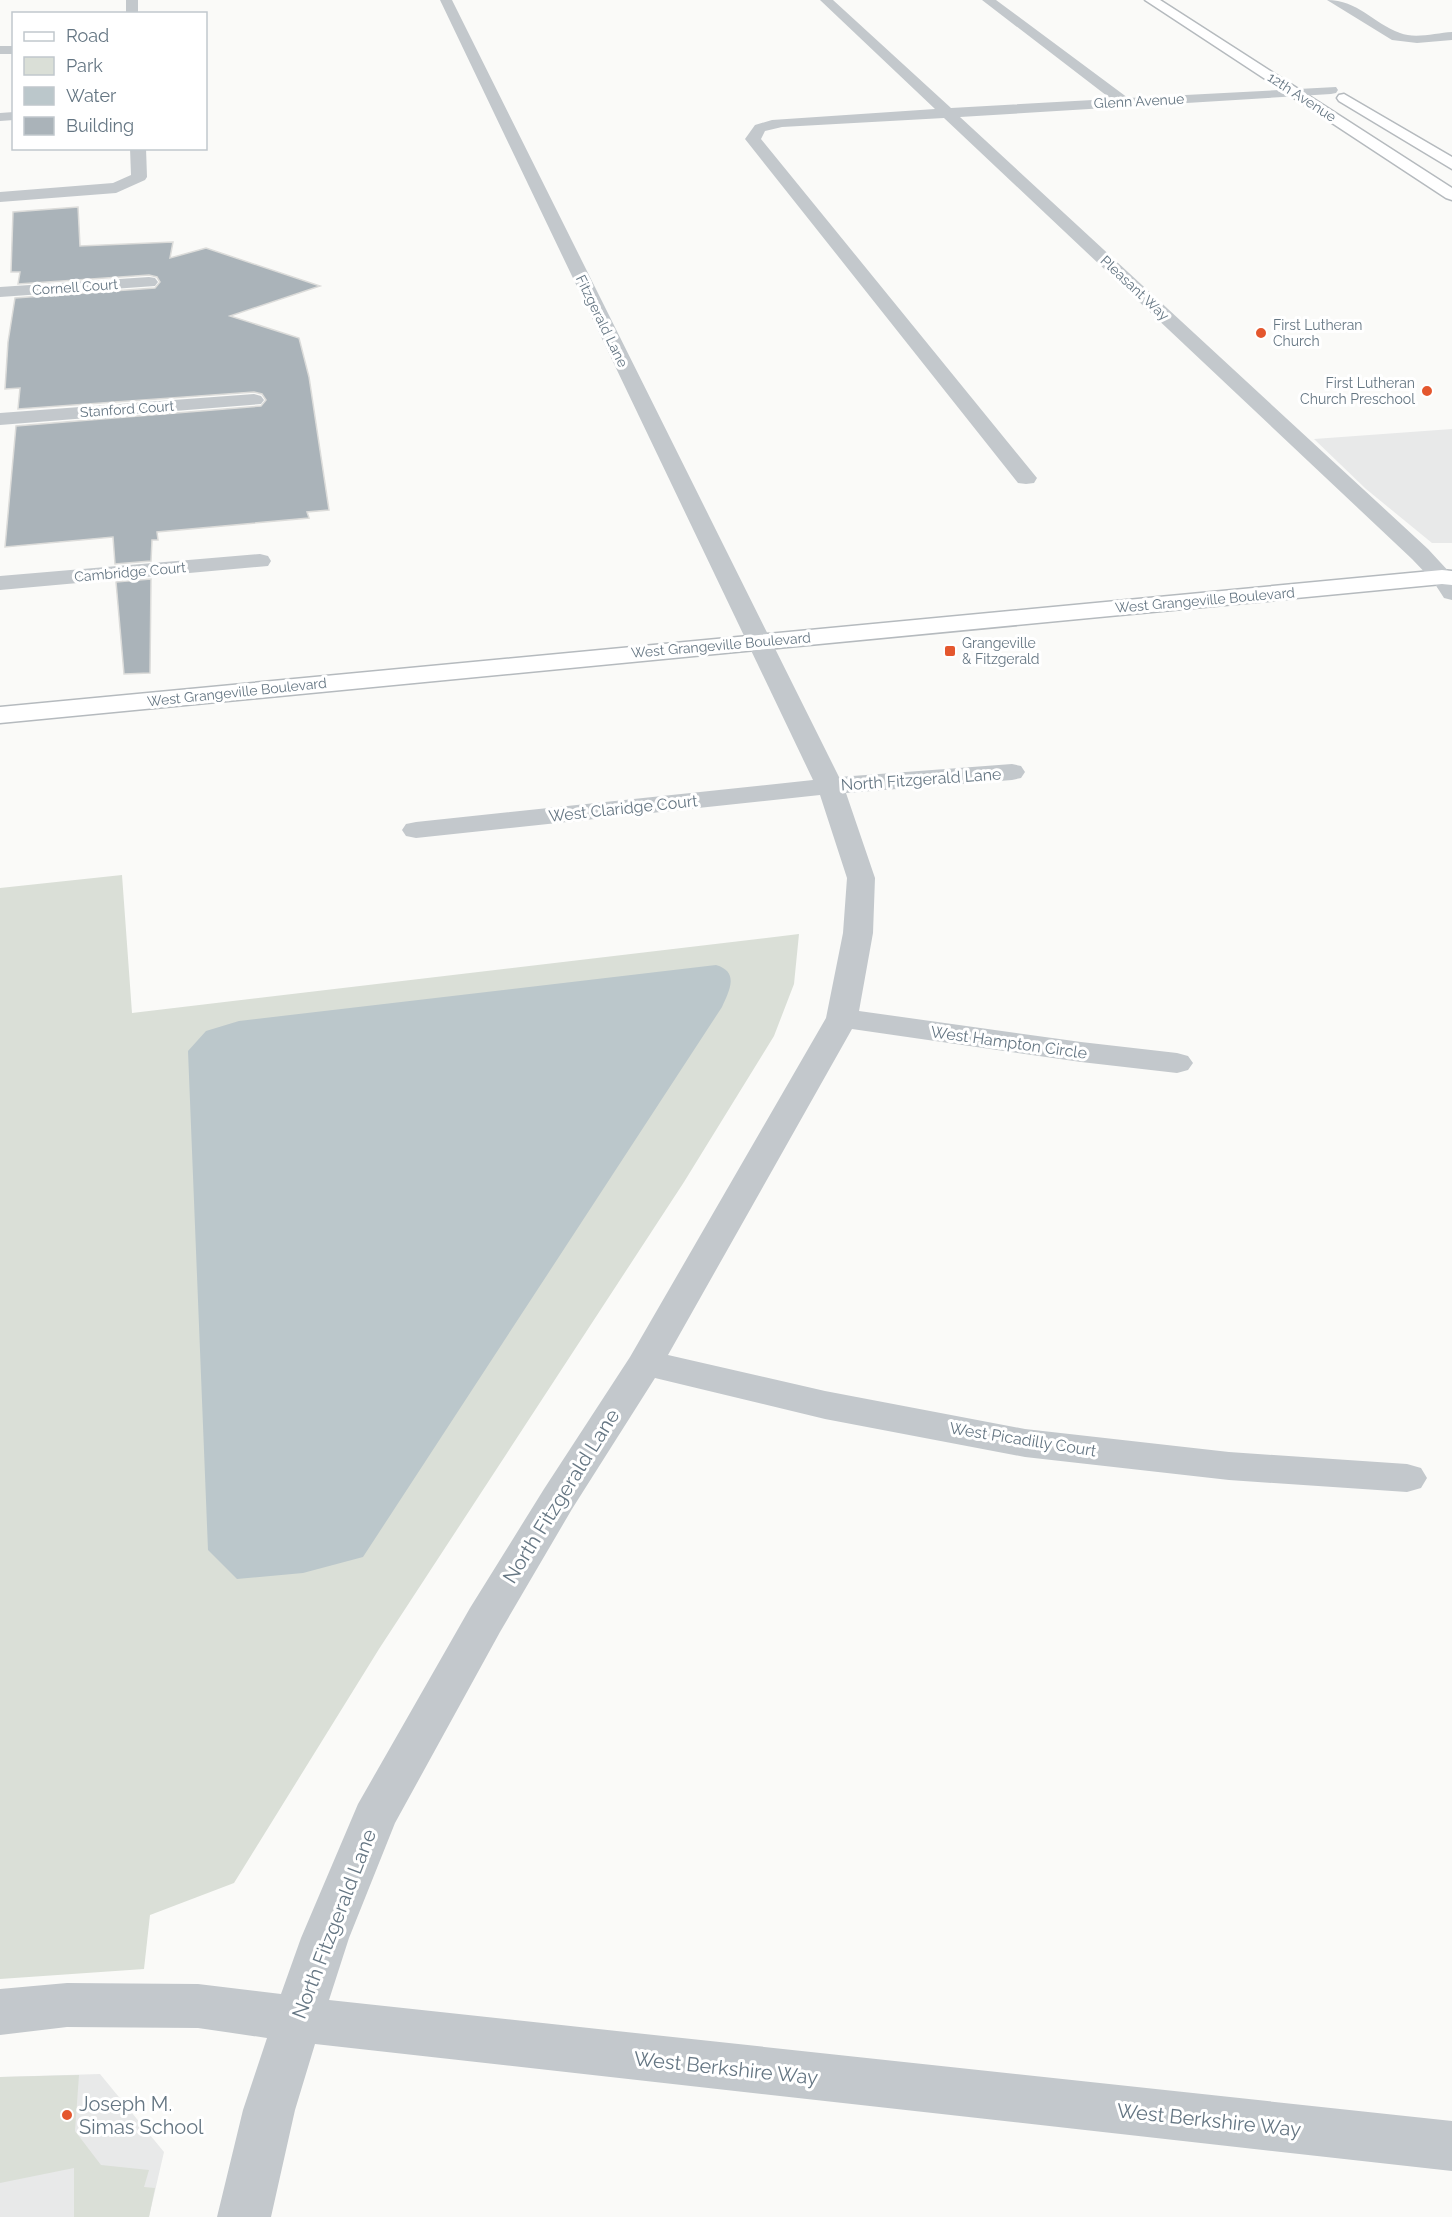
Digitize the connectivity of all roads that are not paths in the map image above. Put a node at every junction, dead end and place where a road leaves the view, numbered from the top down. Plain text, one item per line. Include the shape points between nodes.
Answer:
1 (446, 0) edge
2 (826, 0) edge
3 (988, 0) edge
4 (1151, 0) edge
5 (1333, 0) edge
6 (1452, 36) edge
7 (1308, 75) dead end
8 (1331, 90) junction
9 (1296, 92) junction
10 (1124, 102) junction
11 (947, 112) junction
12 (138, 150) edge
13 (1452, 164) edge
14 (1452, 195) edge
15 (0, 197) edge
16 (149, 282) dead end
17 (0, 292) edge
18 (255, 400) dead end
19 (0, 419) edge
20 (1026, 478) dead end
21 (260, 561) dead end
22 (1450, 580) edge
23 (0, 583) edge
24 (758, 642) junction
25 (0, 715) edge
26 (1012, 772) dead end
27 (830, 786) junction
28 (416, 830) dead end
29 (842, 1018) junction
30 (1177, 1063) dead end
31 (645, 1363) junction
32 (1407, 1478) dead end
33 (0, 2012) edge
34 (298, 2018) junction
35 (1452, 2146) edge
36 (244, 2217) edge

1 - 24 street, Fitzgerald Lane
2 - 11 street, Pleasant Way
3 - 10 street
4 - 9 main road, 12th Avenue
5 - 6 street via 1404,39
7 - 8 main road, 12th Avenue
8 - 9 street, Glenn Avenue
8 - 13 main road, 12th Avenue
9 - 10 street, Glenn Avenue
9 - 14 main road, 12th Avenue
10 - 11 street, Glenn Avenue
11 - 20 street, Glenn Avenue via 763,125 753,140
11 - 22 street, Pleasant Way
12 - 15 street via 140,177 117,188
16 - 17 street, Cornell Court
18 - 19 street, Stanford Court
21 - 23 street, Cambridge Court
22 - 24 main road, West Grangeville Boulevard
24 - 25 main road, West Grangeville Boulevard
24 - 27 street, North Fitzgerald Lane
26 - 27 street, North Fitzgerald Lane
27 - 28 street, West Claridge Court
27 - 29 street, North Fitzgerald Lane via 861,878 858,933
29 - 30 street, West Hampton Circle
29 - 31 street, North Fitzgerald Lane
31 - 32 street, West Picadilly Court via 825,1405 1025,1443 1229,1466
31 - 34 street, North Fitzgerald Lane via 485,1620 375,1818 325,1938
33 - 34 street, West Berkshire Way via 67,2006 198,2006
34 - 35 street, West Berkshire Way
34 - 36 street, North Fitzgerald Lane via 269,2110

